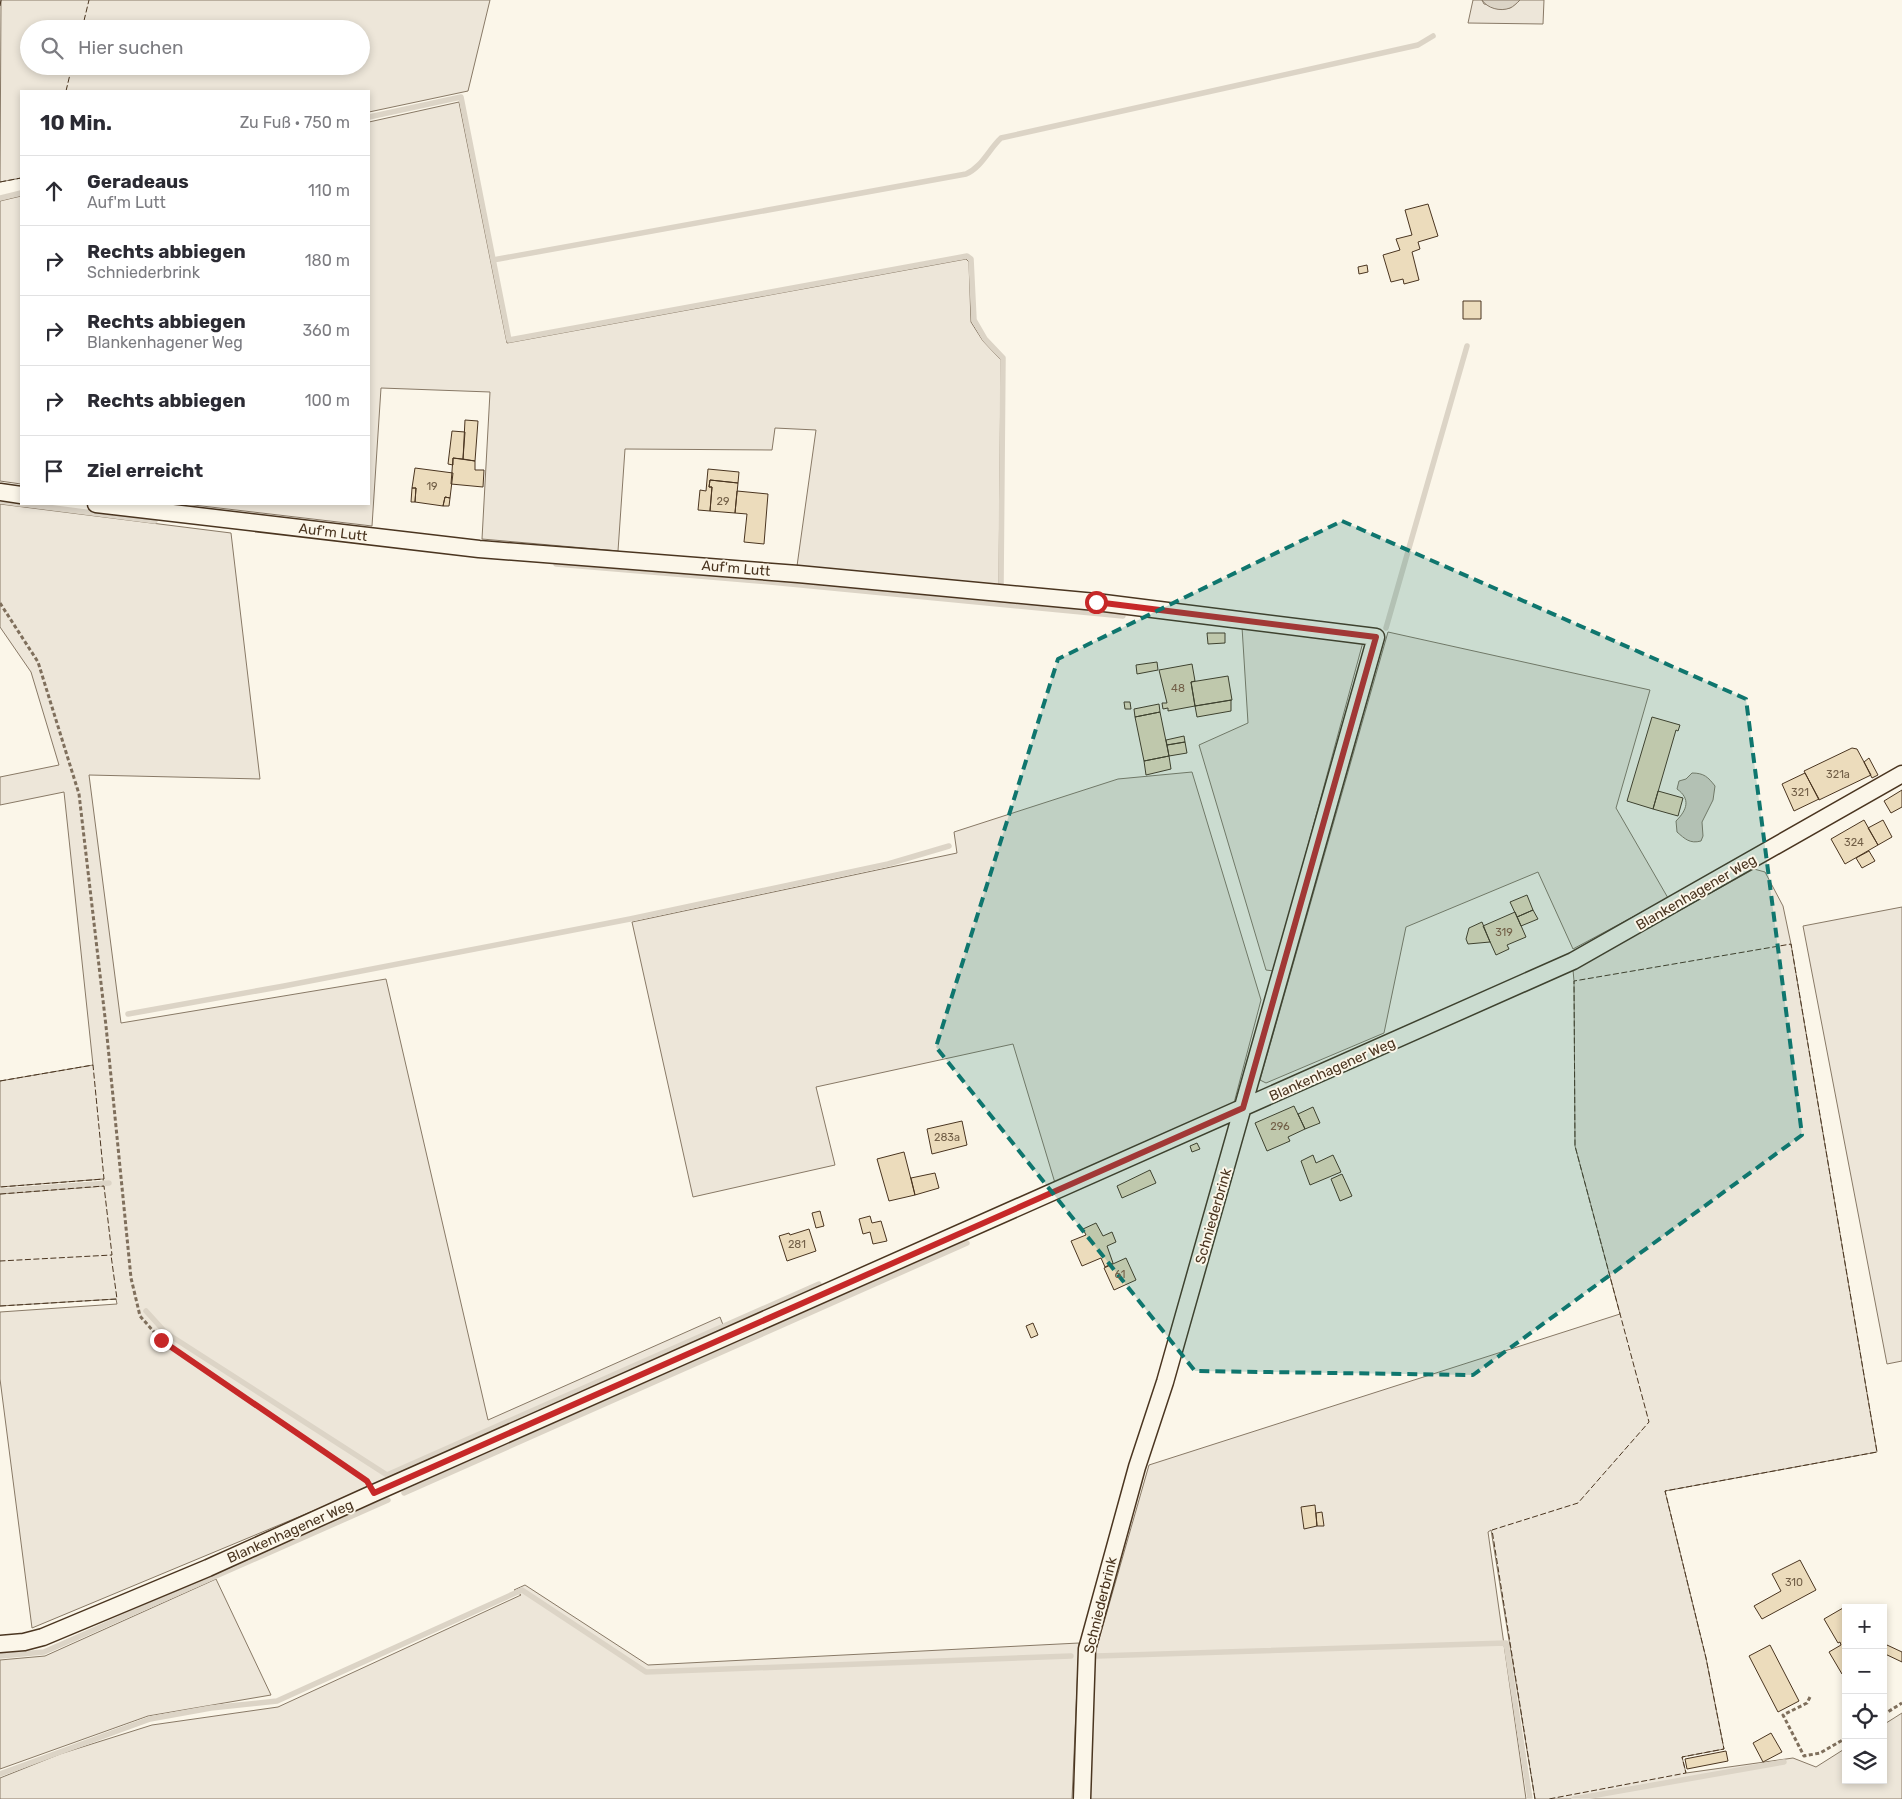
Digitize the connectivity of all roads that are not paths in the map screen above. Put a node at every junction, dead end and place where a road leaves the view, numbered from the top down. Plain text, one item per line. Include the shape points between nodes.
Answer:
1 (0, 492) edge
2 (20, 495) edge
3 (105, 505) edge
4 (1376, 637) joint
5 (1902, 774) edge
6 (1243, 1108) junction
7 (0, 1644) edge
8 (1082, 1799) edge

1 - 2 street
3 - 4 street, Auf'm Lutt via 479,549 778,572 1096,602
4 - 6 street, Schniederbrink
5 - 6 street, Blankenhagener Weg via 1573,962
6 - 7 street, Blankenhagener Weg via 208,1568 44,1637
6 - 8 street, Schniederbrink via 1087,1649

